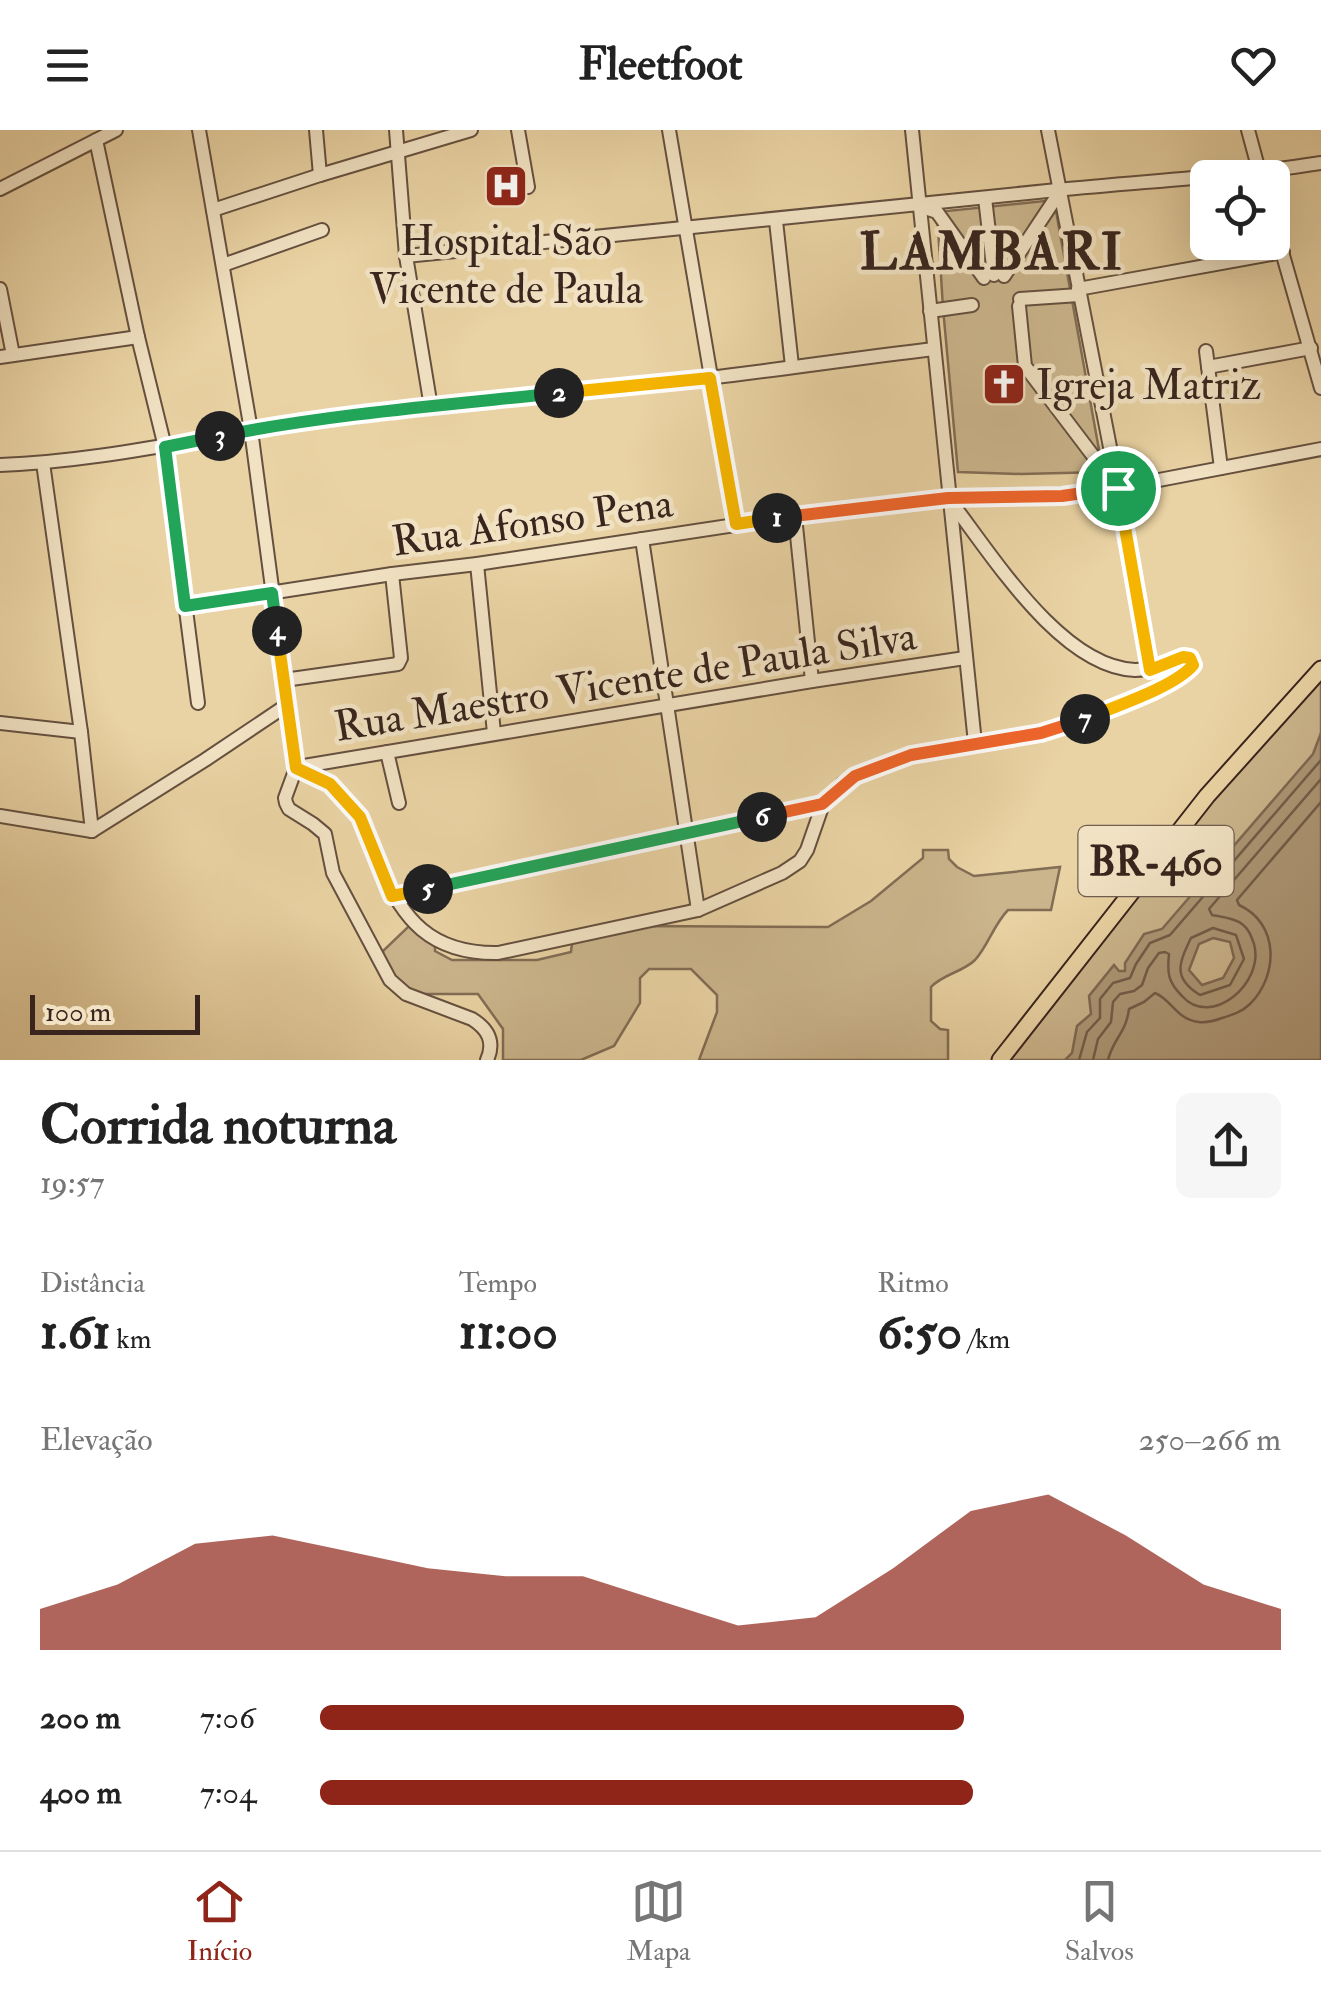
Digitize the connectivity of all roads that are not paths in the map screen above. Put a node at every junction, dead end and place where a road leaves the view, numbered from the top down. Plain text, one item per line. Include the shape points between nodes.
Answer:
1 (116, 130) edge
2 (199, 130) edge
3 (316, 130) edge
4 (396, 130) edge
5 (472, 130) edge
6 (518, 130) edge
7 (669, 130) edge
8 (912, 130) edge
9 (1048, 130) edge
10 (1248, 130) edge
11 (96, 140) junction
12 (398, 151) junction
13 (1256, 160) edge
14 (1321, 162) edge
15 (1290, 169) edge
16 (320, 175) junction
17 (1190, 180) edge
18 (528, 187) dead end
19 (0, 189) edge
20 (1061, 190) junction
21 (985, 198) junction
22 (920, 206) junction
23 (213, 210) junction
24 (776, 221) junction
25 (322, 230) dead end
26 (686, 230) junction
27 (406, 256) junction
28 (1242, 260) edge
29 (1285, 260) edge
30 (223, 265) junction
31 (994, 277) junction
32 (0, 290) edge
33 (1078, 292) junction
34 (972, 305) dead end
35 (930, 312) junction
36 (138, 336) junction
37 (934, 348) junction
38 (1310, 348) junction
39 (1206, 351) dead end
40 (6, 356) edge
41 (792, 366) junction
42 (1208, 367) junction
43 (710, 378) junction
44 (1321, 388) edge
45 (432, 406) junction
46 (251, 430) junction
47 (165, 447) junction
48 (1321, 448) edge
49 (43, 464) junction
50 (0, 465) edge
51 (1221, 468) junction
52 (1118, 488) junction
53 (948, 498) junction
54 (795, 516) junction
55 (736, 524) junction
56 (642, 539) junction
57 (476, 564) junction
58 (392, 574) junction
59 (272, 593) junction
60 (185, 606) junction
61 (965, 658) junction
62 (1321, 669) edge
63 (1150, 670) junction
64 (284, 680) junction
65 (812, 681) junction
66 (198, 702) dead end
67 (286, 705) junction
68 (668, 705) junction
69 (0, 722) edge
70 (81, 732) junction
71 (494, 734) junction
72 (975, 744) junction
73 (386, 752) junction
74 (296, 768) junction
75 (399, 803) dead end
76 (822, 804) junction
77 (0, 816) edge
78 (92, 831) junction
79 (687, 834) junction
80 (452, 885) road end
81 (698, 910) junction
82 (487, 1060) edge
83 (1000, 1060) edge

1 - 11 street
2 - 23 street
3 - 16 street
4 - 12 street
5 - 12 street
6 - 18 street
7 - 26 street
8 - 22 street
9 - 20 street
10 - 13 street
11 - 19 street
11 - 36 street
12 - 16 street
12 - 27 street
14 - 15 street
16 - 23 street
17 - 20 street
20 - 21 street
20 - 31 street
20 - 33 street
21 - 22 street
21 - 31 street
22 - 24 street
22 - 31 street via 937,212
22 - 35 street
23 - 30 street
24 - 26 street
24 - 41 street
25 - 30 street
26 - 27 street
26 - 43 street
27 - 45 street
28 - 33 street
29 - 38 street
30 - 46 street
32 - 40 street
33 - 52 street
33 - 52 street via 1020,302 1025,366
34 - 35 street
35 - 37 street
36 - 40 street
36 - 47 street
37 - 41 street
37 - 53 street
38 - 42 street
38 - 44 street
39 - 42 street
41 - 43 street
42 - 51 street
43 - 45 street
43 - 55 street
45 - 46 street
46 - 47 street
46 - 59 street
47 - 49 street
47 - 60 street
48 - 51 street, Rua Afonso Pena
49 - 50 street
49 - 70 street
51 - 52 street, Rua Afonso Pena
52 - 53 street, Rua Afonso Pena
52 - 63 street
53 - 54 street, Rua Afonso Pena
53 - 61 street
53 - 63 street via 1046,622 1102,663
54 - 55 street, Rua Afonso Pena
54 - 65 street
55 - 56 street, Rua Afonso Pena
56 - 57 street, Rua Afonso Pena
56 - 68 street
57 - 58 street, Rua Afonso Pena
57 - 71 street
58 - 59 street, Rua Afonso Pena
58 - 64 street via 398,664
59 - 60 street, Rua Afonso Pena
59 - 64 street
60 - 66 street
61 - 65 street, Rua Maestro Vicente de Paula Silva
61 - 72 street
62 - 83 main road, BR-460 via 1207,796
63 - 72 street via 1183,657 1193,665 1164,685 1079,721
64 - 67 street
65 - 68 street, Rua Maestro Vicente de Paula Silva
67 - 74 street
67 - 78 street
68 - 71 street, Rua Maestro Vicente de Paula Silva
68 - 79 street
69 - 70 street
70 - 78 street
71 - 73 street, Rua Maestro Vicente de Paula Silva
72 - 76 street via 868,770
73 - 74 street, Rua Maestro Vicente de Paula Silva
73 - 75 street
74 - 81 street via 330,784 360,817 392,896 456,950 498,954
74 - 82 street via 286,803 324,834 333,873 390,980 406,994 482,1025 491,1042
76 - 79 street
76 - 81 street via 800,860
77 - 78 street
79 - 80 street
79 - 81 street

